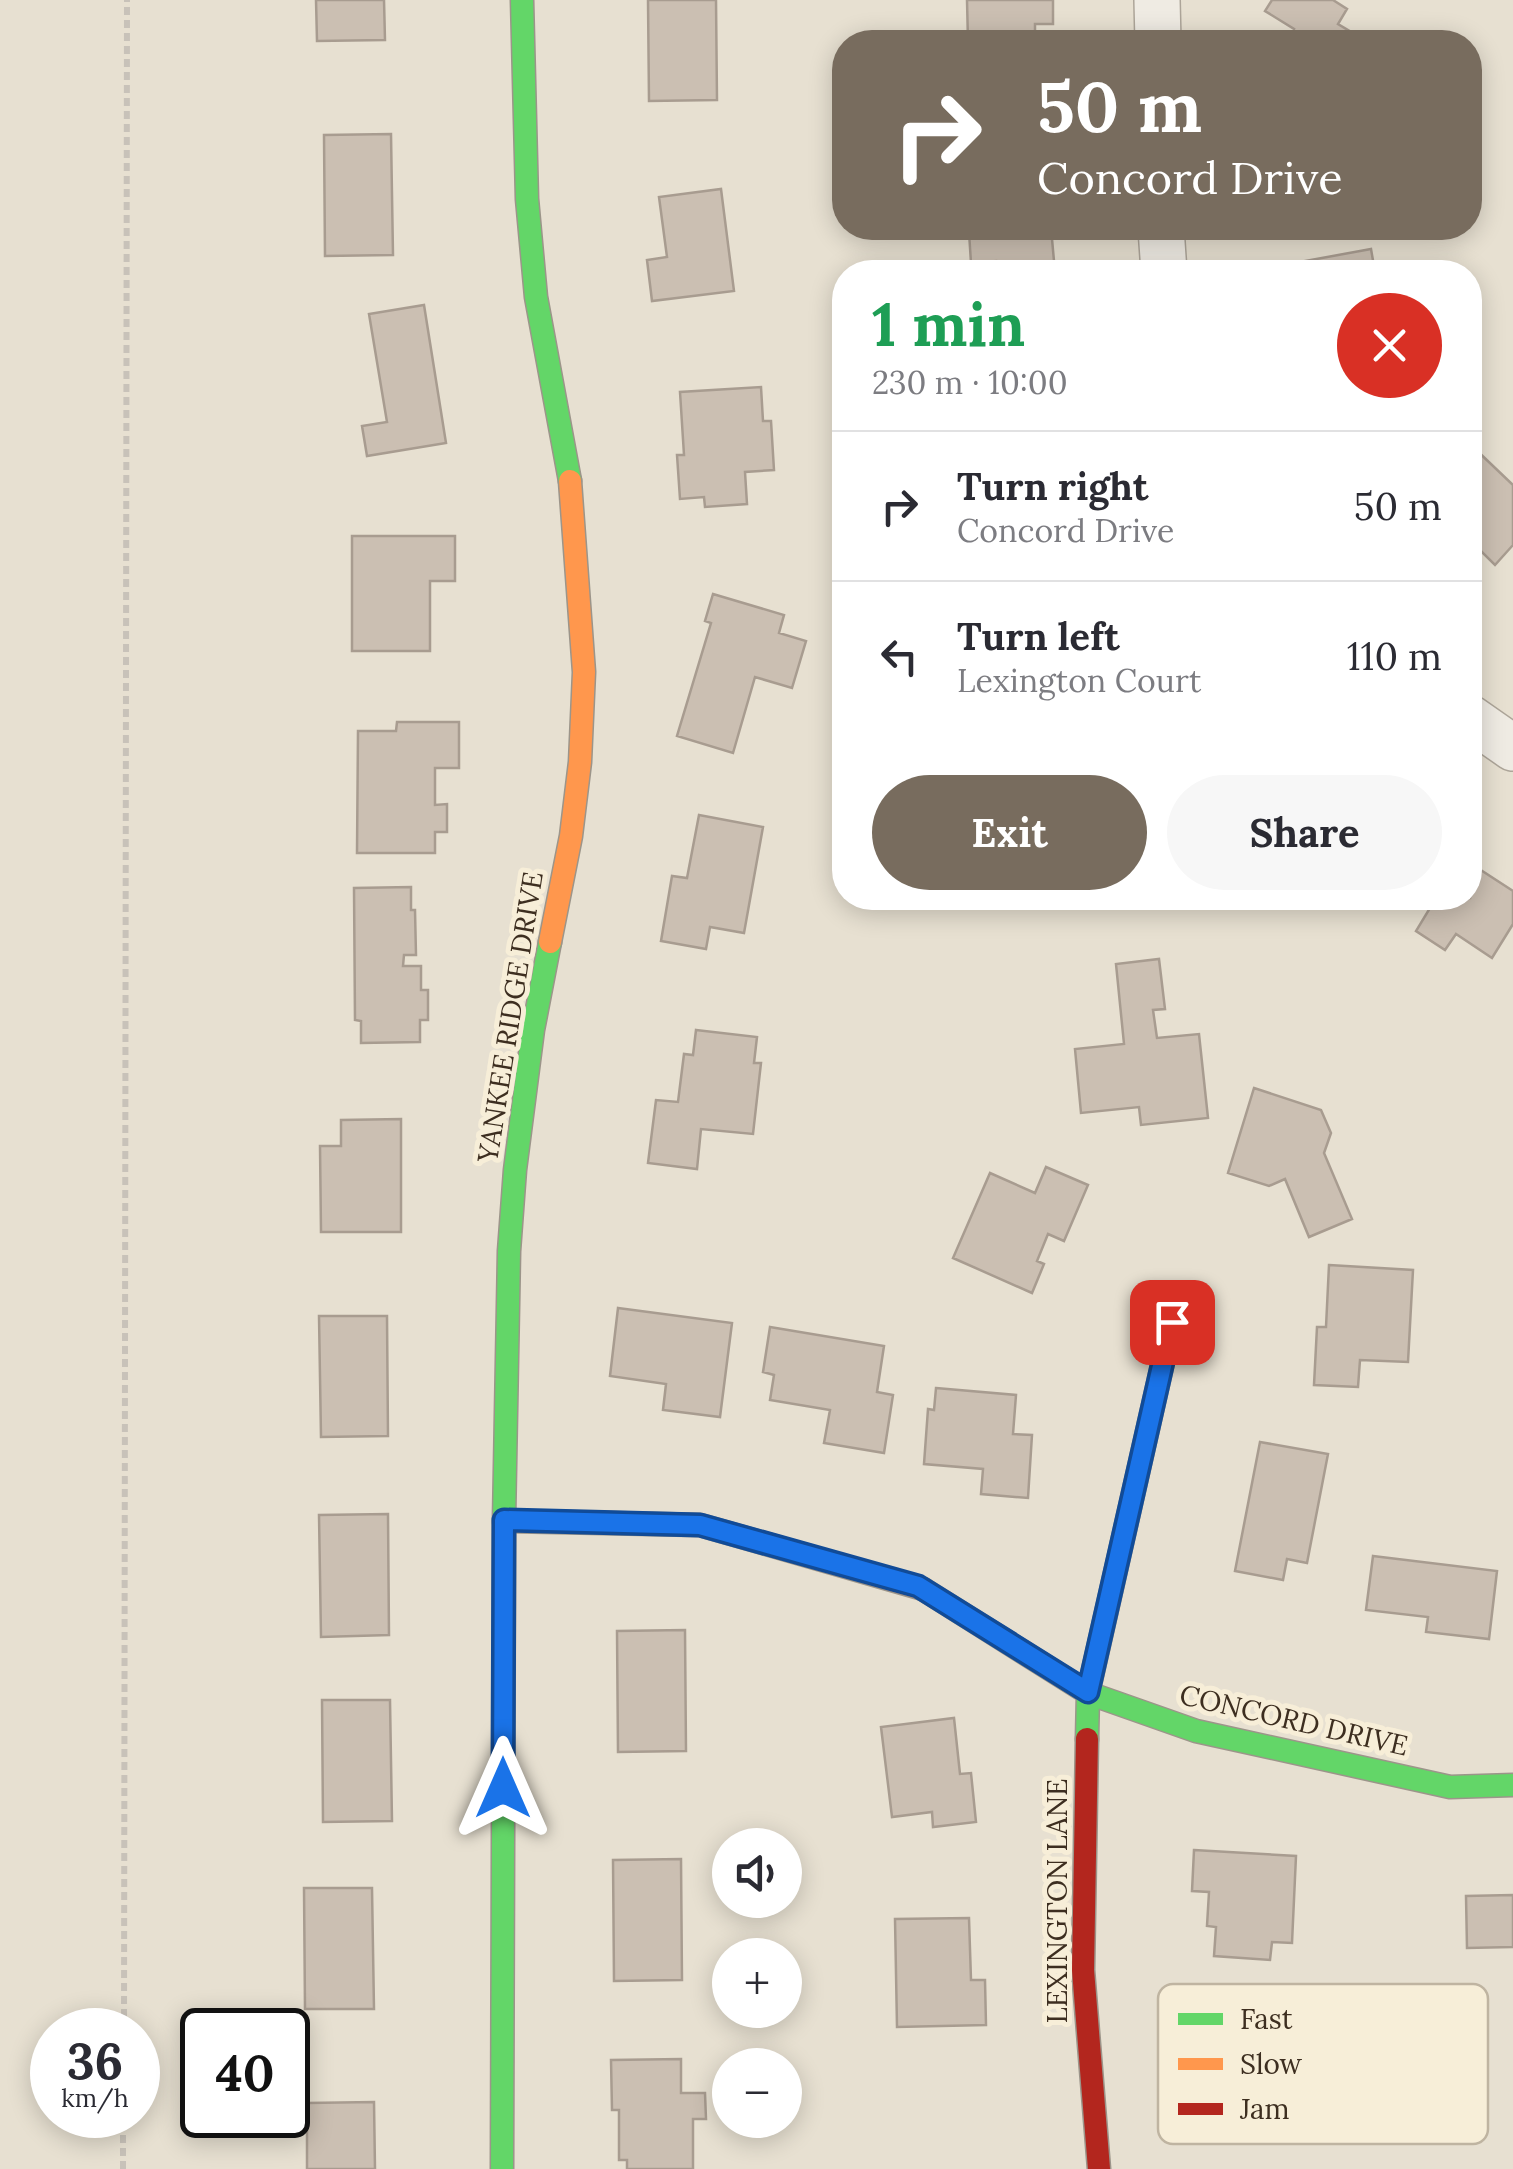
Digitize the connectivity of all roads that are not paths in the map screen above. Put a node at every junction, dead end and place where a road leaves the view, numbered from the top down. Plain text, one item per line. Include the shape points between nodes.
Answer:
1 (522, 0) edge
2 (1157, 0) edge
3 (1158, 30) edge
4 (1482, 726) edge
5 (1513, 748) edge
6 (1172, 1322) dead end
7 (504, 1520) junction
8 (1088, 1692) junction
9 (1513, 1785) edge
10 (502, 2169) edge
11 (1099, 2169) edge

1 - 7 street, YANKEE RIDGE DRIVE via 536,297 573,500 584,672 571,836 533,1030 515,1170
2 - 3 street
4 - 5 street
6 - 8 street, LEXINGTON LANE
7 - 8 street, CONCORD DRIVE via 700,1525 918,1586
7 - 10 street, YANKEE RIDGE DRIVE
8 - 9 street, CONCORD DRIVE via 1196,1732 1450,1787
8 - 11 street, LEXINGTON LANE via 1082,1970

